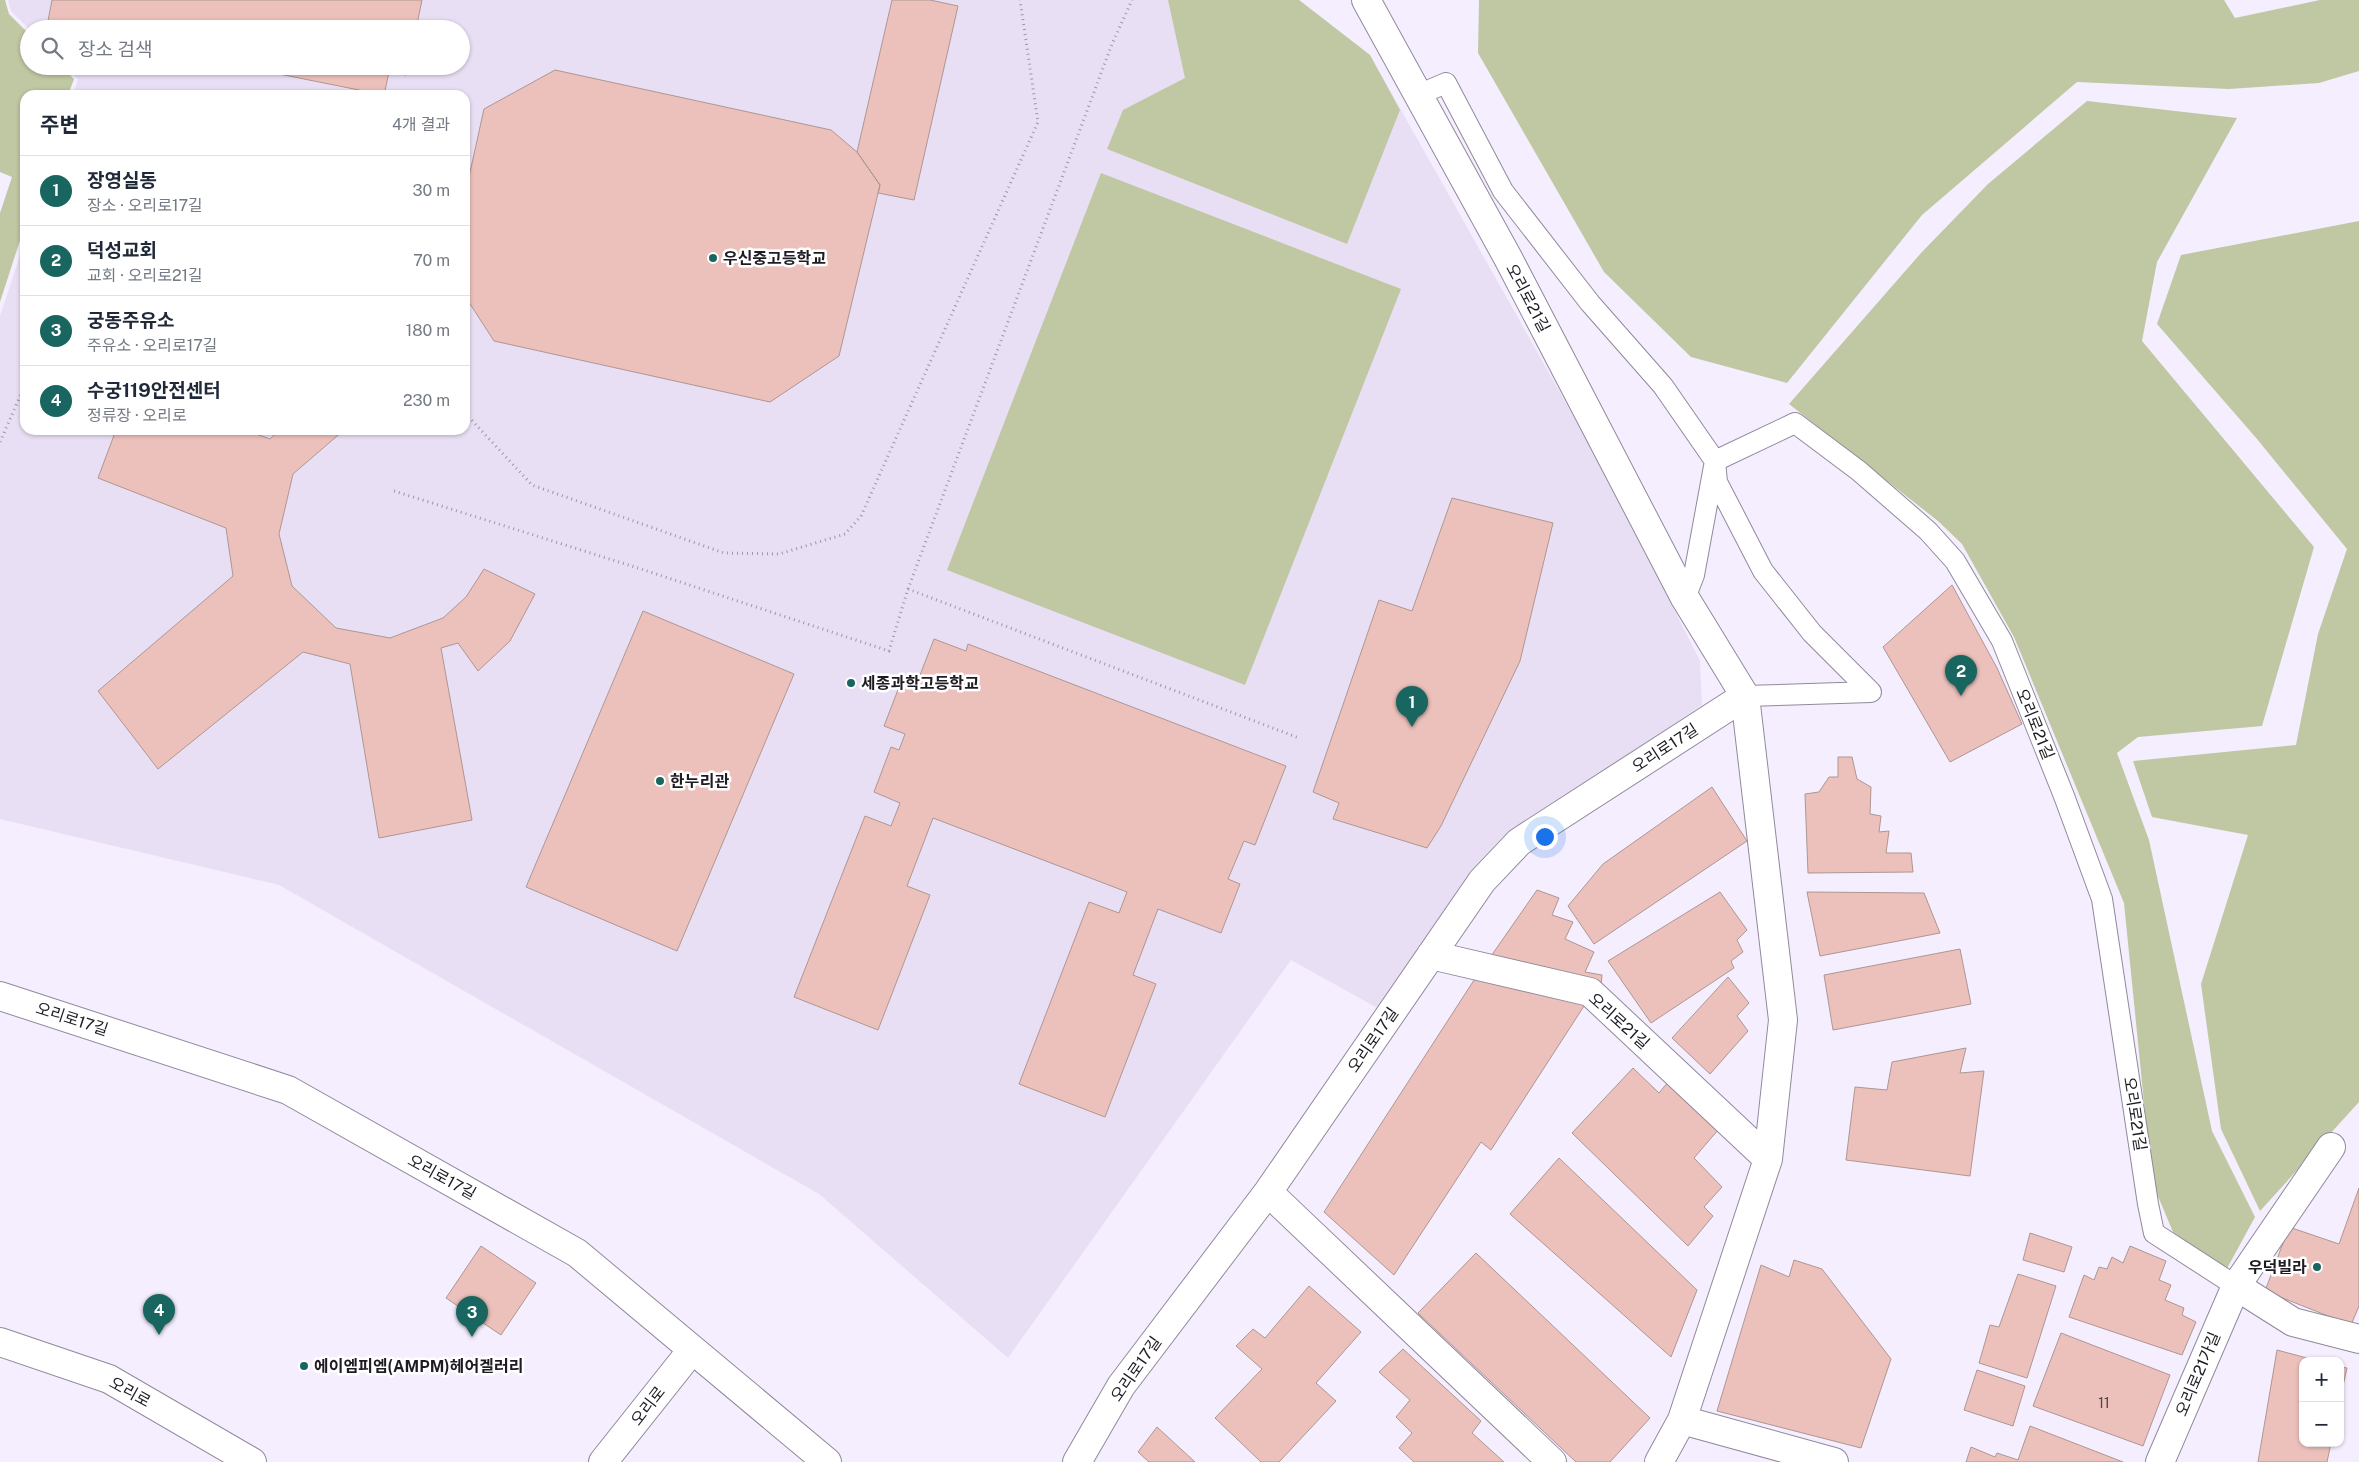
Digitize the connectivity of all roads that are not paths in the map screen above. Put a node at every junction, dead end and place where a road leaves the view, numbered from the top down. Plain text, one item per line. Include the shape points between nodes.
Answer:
1 (1372, 3) edge
2 (1418, 95) junction
3 (1715, 461) junction
4 (1685, 598) junction
5 (1745, 696) junction
6 (1432, 955) junction
7 (0, 996) edge
8 (2331, 1147) dead end
9 (1768, 1159) junction
10 (1268, 1192) junction
11 (2236, 1286) junction
12 (2359, 1339) edge
13 (0, 1342) edge
14 (692, 1350) junction
15 (1682, 1420) junction
16 (252, 1462) edge
17 (603, 1462) edge
18 (827, 1462) edge
19 (1077, 1462) edge
20 (1552, 1462) edge
21 (1659, 1462) edge
22 (1834, 1462) edge
23 (2160, 1462) edge

1 - 2 street, 오리로21길
2 - 3 lane via 1446,83 1504,191 1590,303 1663,386
2 - 4 street, 오리로21길 via 1508,258
3 - 4 lane via 1694,575
3 - 5 lane via 1717,482 1763,571 1812,633 1871,692
3 - 11 lane, 오리로21길 via 1795,423 1928,531 1955,561 2002,641 2102,899 2154,1233
4 - 5 street, 오리로21길
5 - 6 street, 오리로17길 via 1519,842 1482,881
5 - 9 street, 오리로21길 via 1783,1020
6 - 9 street, 오리로21길 via 1590,992
6 - 10 street, 오리로17길
7 - 14 street, 오리로17길 via 288,1090 577,1253
8 - 11 street, 오리로21가길
9 - 15 street, 오리로21길
10 - 19 street, 오리로17길 via 1121,1386
10 - 20 street
11 - 12 street via 2293,1322
11 - 23 street, 오리로21가길
13 - 16 street, 오리로 via 109,1379
14 - 17 street, 오리로
14 - 18 street, 오리로17길
15 - 21 street, 오리로21길
15 - 22 street

